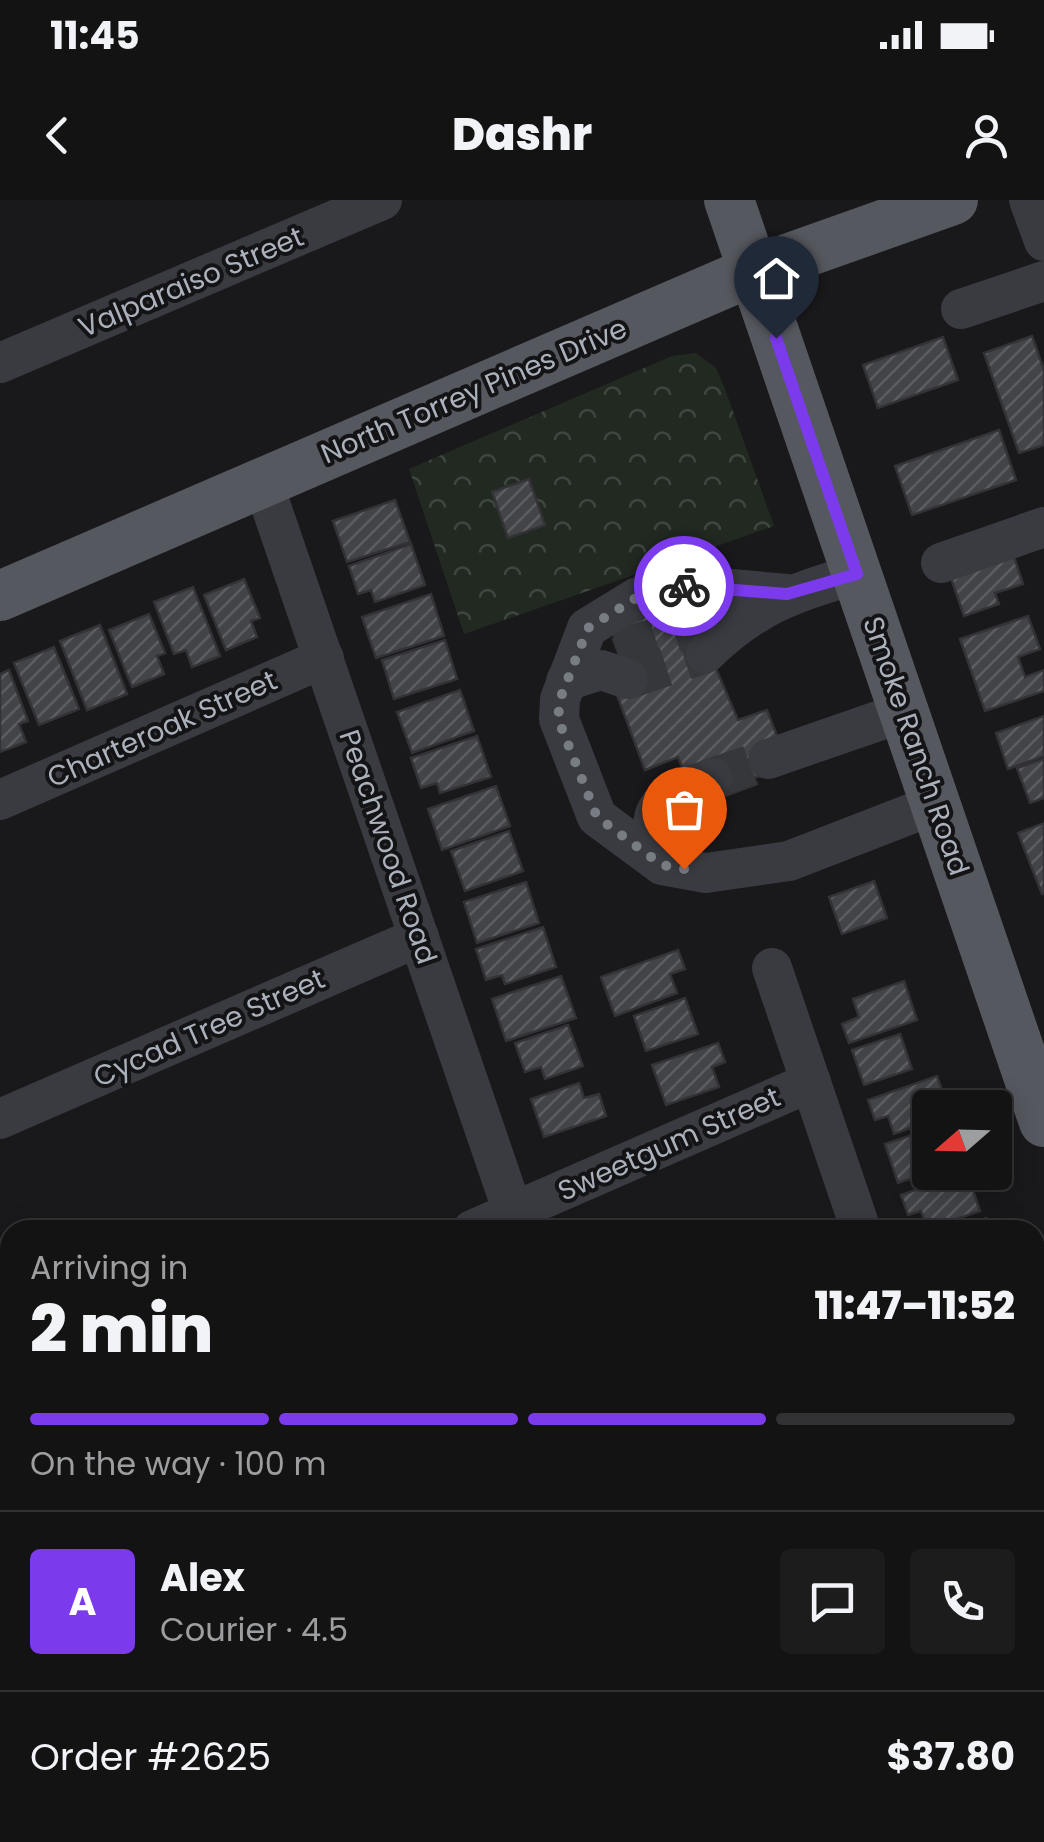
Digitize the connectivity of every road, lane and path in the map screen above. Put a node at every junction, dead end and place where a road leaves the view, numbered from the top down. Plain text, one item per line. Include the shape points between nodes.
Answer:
1 (382, 200) edge
2 (729, 200) edge
3 (953, 200) edge
4 (1028, 200) edge
5 (1044, 241) edge
6 (753, 271) junction
7 (1044, 282) edge
8 (961, 309) dead end
9 (0, 364) edge
10 (263, 482) junction
11 (1044, 527) edge
12 (941, 562) dead end
13 (857, 574) junction
14 (787, 594) junction
15 (0, 596) edge
16 (709, 637) tunnel mouth
17 (324, 658) junction
18 (904, 712) junction
19 (768, 759) tunnel mouth
20 (712, 778) tunnel mouth
21 (0, 800) edge
22 (936, 804) junction
23 (662, 865) junction
24 (419, 937) junction
25 (772, 968) dead end
26 (811, 1082) junction
27 (0, 1119) edge
28 (1044, 1122) edge
29 (513, 1212) junction
30 (495, 1220) edge
31 (858, 1220) edge

1 - 9 street, Valparaiso Street
2 - 6 main road, Smoke Ranch Road
3 - 6 main road, North Torrey Pines Drive
4 - 5 street
6 - 10 main road, North Torrey Pines Drive
6 - 13 main road, Smoke Ranch Road
7 - 8 street
10 - 15 main road, North Torrey Pines Drive
10 - 17 street, Peachwood Road
11 - 12 street
13 - 14 street
13 - 18 main road, Smoke Ranch Road
14 - 16 street
14 - 23 street via 676,584 636,598 588,628 603,670 558,719 597,817
17 - 21 street, Charteroak Street
17 - 24 street, Peachwood Road
18 - 19 street
18 - 22 main road, Smoke Ranch Road
20 - 23 street via 668,796 652,814 650,831
22 - 23 street via 789,861 706,873
22 - 28 main road, Smoke Ranch Road
24 - 27 street, Cycad Tree Street
24 - 29 street, Peachwood Road
25 - 26 street
26 - 29 street, Sweetgum Street
26 - 31 street
29 - 30 street, Sweetgum Street

